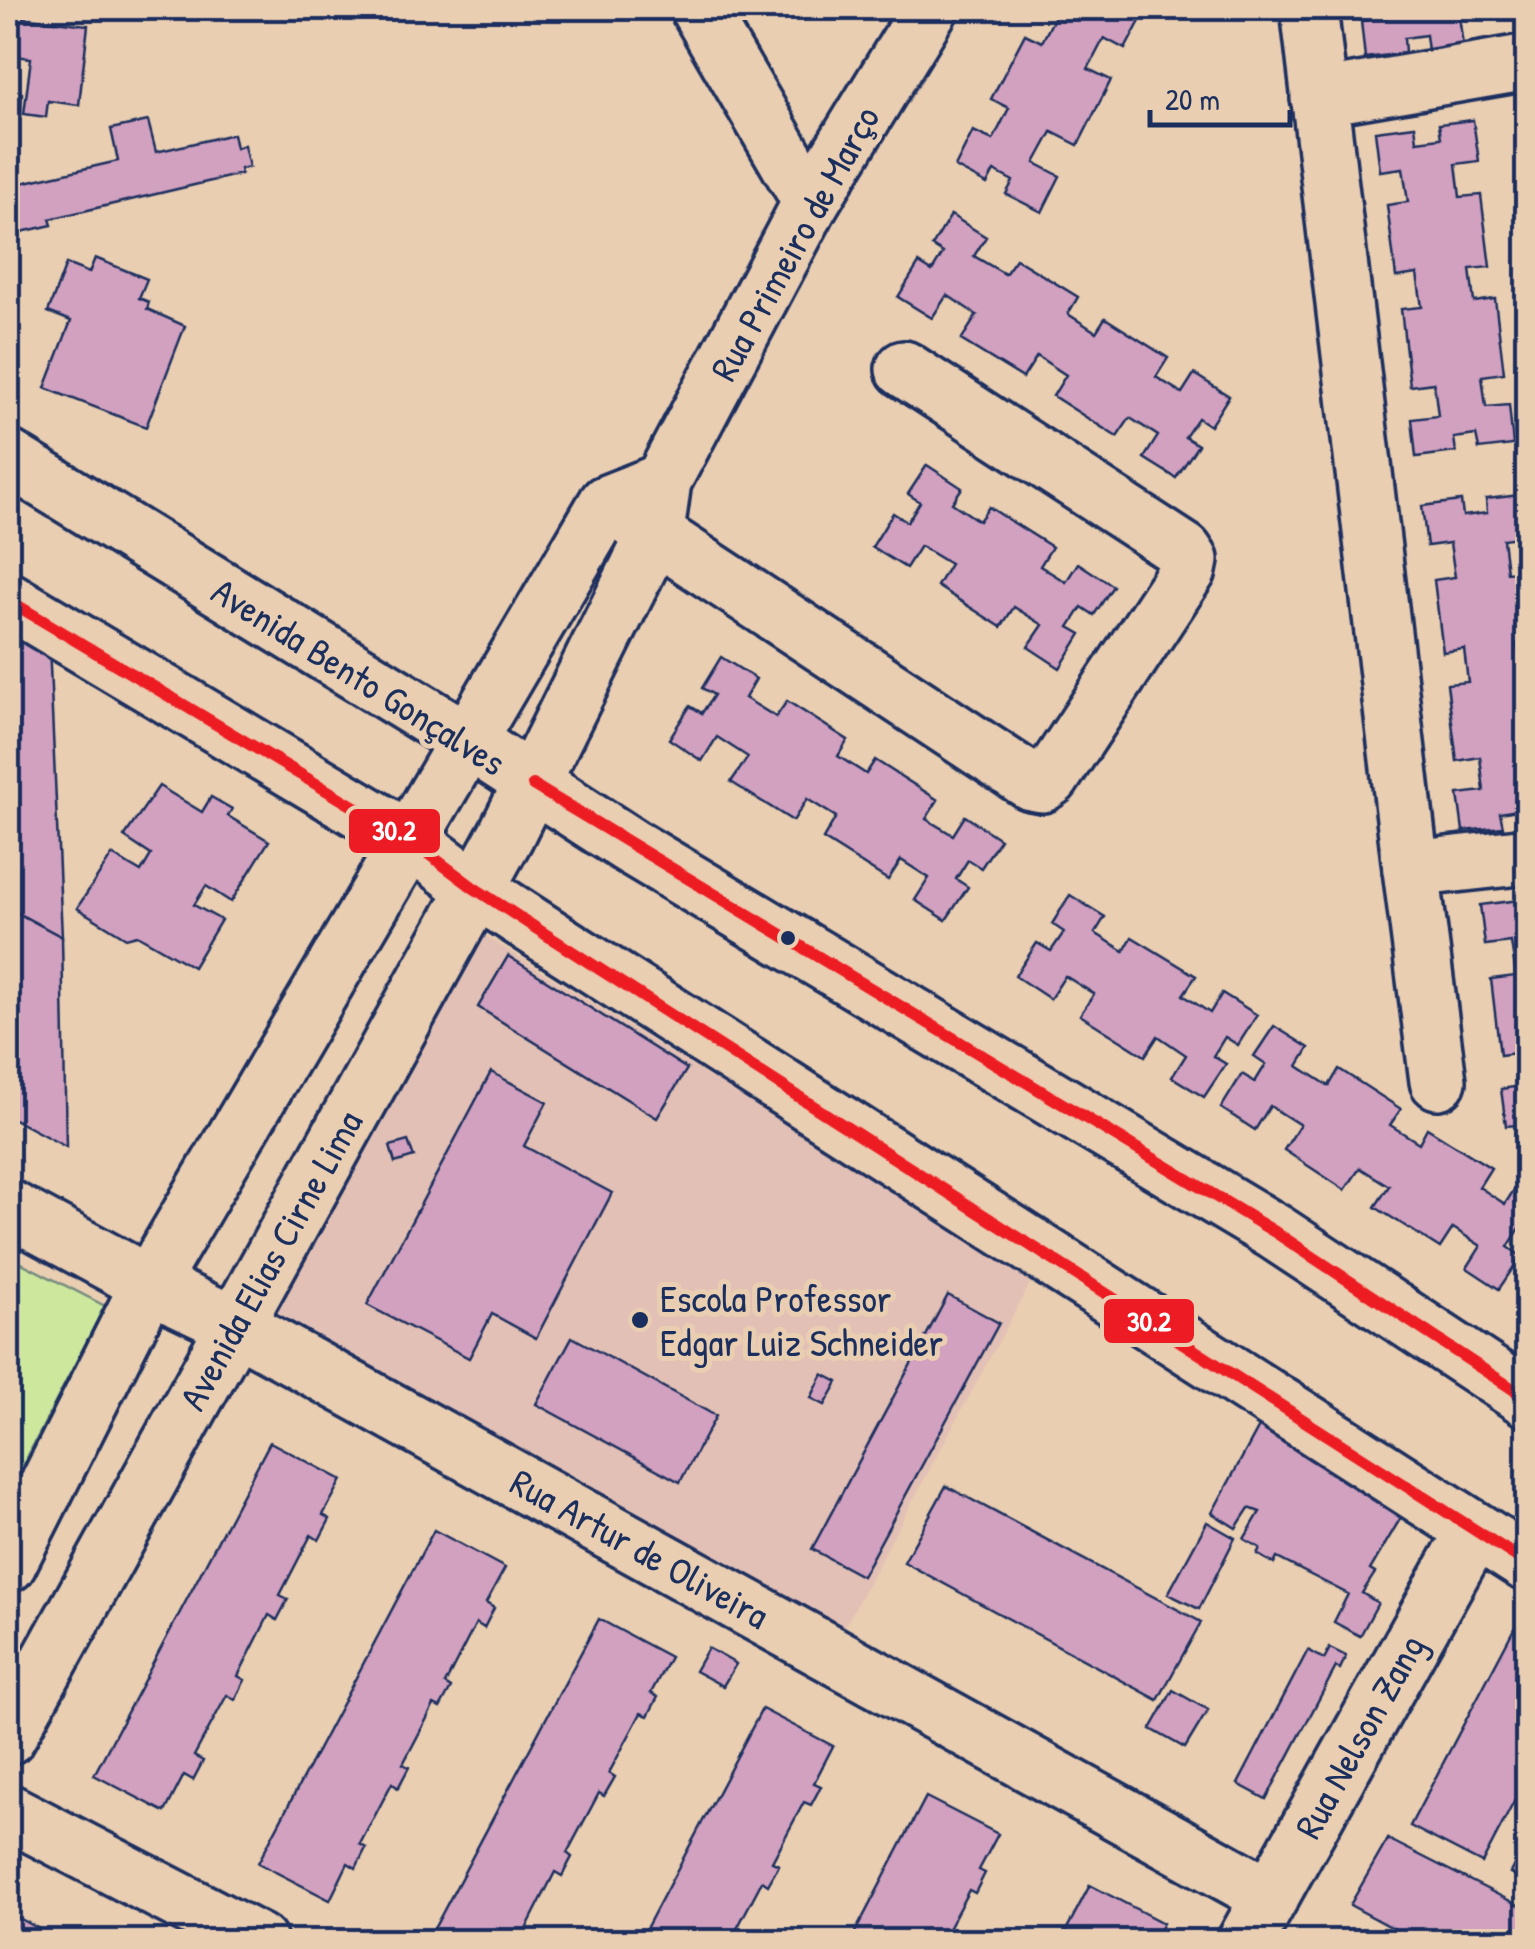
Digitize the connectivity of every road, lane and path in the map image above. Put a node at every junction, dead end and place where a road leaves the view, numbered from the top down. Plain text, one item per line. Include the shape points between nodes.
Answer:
1 (698, 8) edge
2 (930, 8) edge
3 (1309, 8) edge
4 (1528, 62) edge
5 (1320, 98) junction
6 (811, 202) junction
7 (904, 369) dead end
8 (8, 458) edge
9 (659, 507) junction
10 (8, 600) edge
11 (466, 739) junction
12 (533, 785) junction
13 (410, 840) junction
14 (1528, 856) edge
15 (1411, 869) junction
16 (474, 888) junction
17 (1438, 1081) dead end
18 (8, 1208) edge
19 (149, 1284) junction
20 (235, 1325) junction
21 (1527, 1398) edge
22 (1474, 1532) junction
23 (8, 1564) edge
24 (1528, 1564) edge
25 (8, 1736) edge
26 (8, 1812) edge
27 (1260, 1926) edge
28 (259, 1942) edge

1 - 6 street
2 - 6 street, Rua Primeiro de Março
3 - 5 street
4 - 5 street
5 - 15 street
6 - 9 street, Rua Primeiro de Março
7 - 9 street via 1190,560 1042,784
8 - 11 street, Avenida Bento Gonçalves
9 - 11 street via 606,503
9 - 12 street, Rua Primeiro de Março
10 - 13 street
11 - 12 street, Avenida Bento Gonçalves
11 - 13 street
12 - 16 street, Avenida Elias Cirne Lima
12 - 21 street, Avenida Bento Gonçalves via 1275,1232
13 - 16 street
13 - 19 street
14 - 15 street
15 - 17 street
16 - 20 street, Avenida Elias Cirne Lima
16 - 22 street
18 - 19 street, Rua Artur de Oliveira
19 - 20 street, Rua Artur de Oliveira
19 - 23 street
20 - 25 street, Avenida Elias Cirne Lima
20 - 27 street, Rua Artur de Oliveira
22 - 24 street
22 - 27 street, Rua Nelson Zang
26 - 28 street

